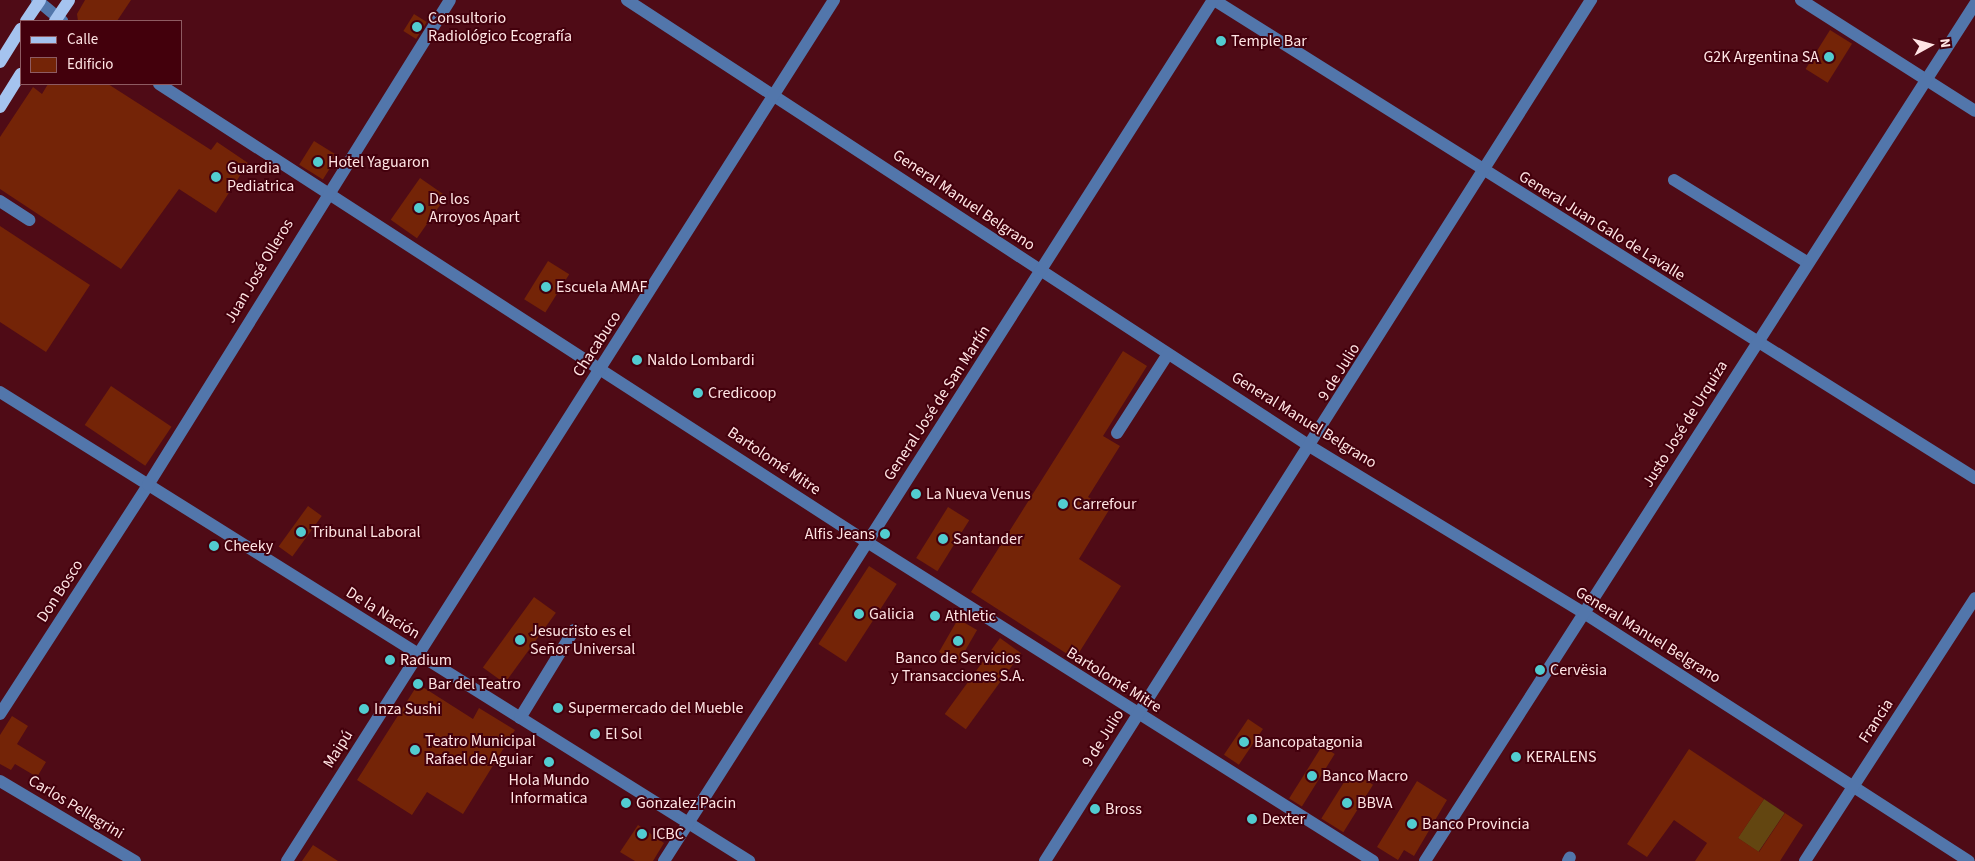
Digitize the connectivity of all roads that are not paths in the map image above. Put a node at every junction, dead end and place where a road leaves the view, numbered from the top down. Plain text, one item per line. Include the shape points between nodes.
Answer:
1 (39, 0) edge
2 (69, 0) edge
3 (450, 0) edge
4 (627, 0) edge
5 (834, 0) edge
6 (1213, 0) edge
7 (1591, 0) edge
8 (1801, 0) edge
9 (1975, 4) edge
10 (27, 20) edge
11 (58, 20) edge
12 (20, 31) edge
13 (0, 62) edge
14 (20, 76) edge
15 (1927, 81) junction
16 (161, 85) edge
17 (776, 94) junction
18 (0, 107) edge
19 (1975, 111) edge
20 (1483, 171) junction
21 (1674, 180) dead end
22 (327, 191) junction
23 (0, 201) edge
24 (29, 220) dead end
25 (1808, 262) junction
26 (1041, 271) junction
27 (1756, 340) junction
28 (1168, 354) junction
29 (602, 366) junction
30 (0, 392) edge
31 (1116, 433) dead end
32 (1311, 448) junction
33 (1975, 478) edge
34 (148, 485) junction
35 (867, 542) junction
36 (1975, 598) edge
37 (1586, 615) junction
38 (574, 630) dead end
39 (416, 654) junction
40 (0, 714) edge
41 (1137, 715) junction
42 (520, 718) junction
43 (0, 781) edge
44 (1853, 785) junction
45 (687, 824) junction
46 (135, 861) edge
47 (287, 861) edge
48 (664, 861) edge
49 (749, 861) edge
50 (1045, 861) edge
51 (1373, 861) edge
52 (1425, 861) edge
53 (1805, 861) edge
54 (1968, 861) edge

1 - 10 main road
1 - 11 street
2 - 11 main road
3 - 22 street, Juan José Olleros
4 - 17 street, General Manuel Belgrano
5 - 17 street, Chacabuco
6 - 20 street, General Juan Galo de Lavalle
6 - 26 street, General José de San Martín
7 - 20 street, 9 de Julio
8 - 15 street
9 - 15 street, Justo José de Urquiza
12 - 13 main road
14 - 18 main road
15 - 19 street
15 - 25 street, Justo José de Urquiza
16 - 22 street, Bartolomé Mitre
17 - 26 street, General Manuel Belgrano
17 - 29 street, Chacabuco
20 - 27 street, General Juan Galo de Lavalle
20 - 32 street, 9 de Julio
21 - 25 street
22 - 29 street, Bartolomé Mitre
22 - 34 street, Juan José Olleros
23 - 24 street
25 - 27 street, Justo José de Urquiza
26 - 28 street, General Manuel Belgrano
26 - 35 street, General José de San Martín
27 - 33 street, General Juan Galo de Lavalle
27 - 37 street, Justo José de Urquiza
28 - 31 street
28 - 32 street, General Manuel Belgrano
29 - 35 street, Bartolomé Mitre
29 - 39 street, Chacabuco
30 - 34 street, De la Nación
32 - 37 street, General Manuel Belgrano
32 - 41 street, 9 de Julio
34 - 39 street, De la Nación
34 - 40 street, Don Bosco
35 - 41 street, Bartolomé Mitre
35 - 45 street, General José de San Martín
36 - 44 street, Francia
37 - 44 street, General Manuel Belgrano
37 - 52 street, Justo José de Urquiza
38 - 42 street
39 - 42 street, De la Nación
39 - 47 street, Maipú
41 - 50 street, 9 de Julio
41 - 51 street, Bartolomé Mitre
42 - 45 street, De la Nación
43 - 46 street, Carlos Pellegrini
44 - 53 street, Francia
44 - 54 street, General Manuel Belgrano
45 - 48 street, General José de San Martín
45 - 49 street, De la Nación

